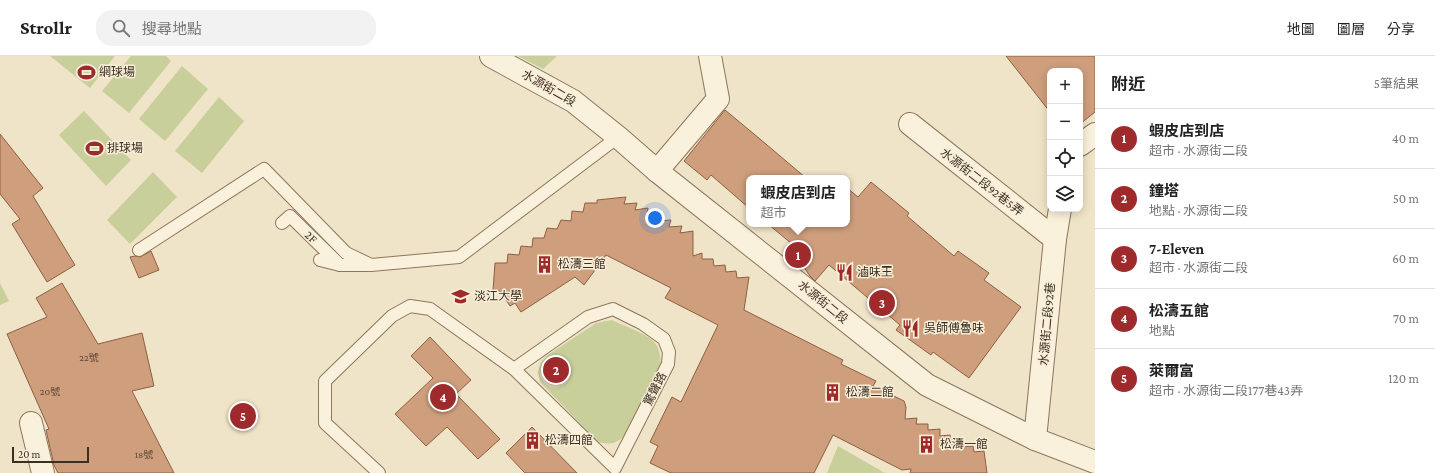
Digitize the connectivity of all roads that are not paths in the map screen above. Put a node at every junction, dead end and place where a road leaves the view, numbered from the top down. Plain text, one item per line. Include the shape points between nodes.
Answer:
1 (491, 56) edge
2 (710, 56) edge
3 (910, 124) dead end
4 (1095, 134) edge
5 (618, 137) junction
6 (1083, 143) edge
7 (657, 171) junction
8 (1060, 212) edge
9 (282, 223) dead end
10 (1055, 239) junction
11 (139, 250) dead end
12 (320, 260) dead end
13 (340, 265) junction
14 (371, 265) junction
15 (514, 369) junction
16 (31, 423) dead end
17 (1035, 439) junction
18 (1095, 462) edge
19 (43, 473) edge
20 (379, 473) edge

1 - 5 street, 水源街二段 via 573,101
2 - 7 street via 718,99
3 - 10 street, 水源街二段92巷5弄
4 - 6 street
5 - 7 street, 水源街二段
5 - 14 lane via 459,257
7 - 17 street, 水源街二段 via 927,385
8 - 10 street, 水源街二段92巷
9 - 13 lane, 2F via 290,216
10 - 17 street, 水源街二段92巷
11 - 14 lane via 264,169 346,253
12 - 13 lane
13 - 14 lane
15 - 15 lane, 驚聲路 via 615,468 668,364 669,352 664,339 643,324 613,309 588,317
15 - 20 lane, 驚聲路 via 430,309 410,306 392,316 325,381 325,423
16 - 19 street
17 - 18 street, 水源街二段

